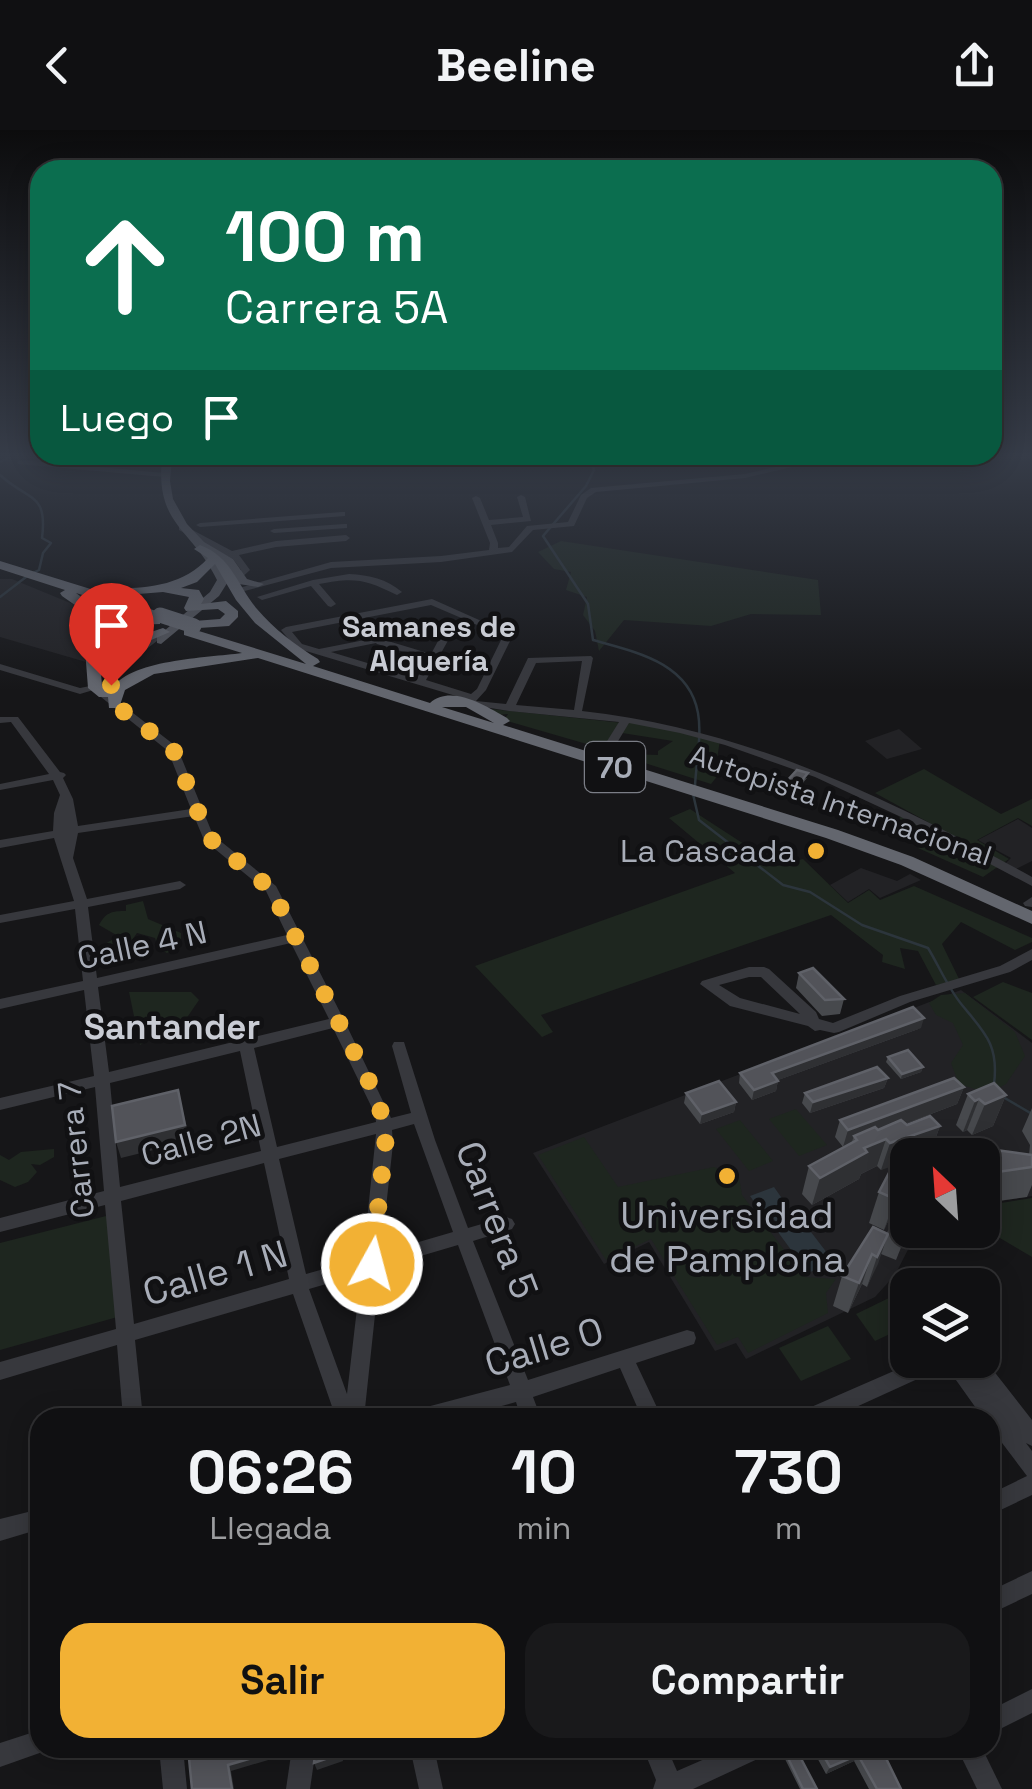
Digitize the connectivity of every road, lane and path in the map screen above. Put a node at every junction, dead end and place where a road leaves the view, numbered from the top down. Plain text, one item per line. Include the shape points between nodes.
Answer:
1 (188, 535) edge
2 (194, 535) edge
3 (275, 535) edge
4 (345, 535) edge
5 (493, 535) edge
6 (494, 535) edge
7 (523, 535) edge
8 (276, 544) junction
9 (197, 546) junction
10 (505, 550) junction
11 (493, 551) junction
12 (235, 559) junction
13 (212, 561) junction
14 (0, 568) edge
15 (238, 583) junction
16 (314, 584) junction
17 (63, 588) junction
18 (265, 591) junction
19 (397, 592) dead end
20 (331, 604) dead end
21 (195, 608) junction
22 (478, 621) junction
23 (161, 624) junction
24 (451, 626) junction
25 (194, 629) junction
26 (375, 640) junction
27 (432, 657) junction
28 (319, 658) junction
29 (290, 662) junction
30 (0, 667) edge
31 (28, 676) junction
32 (0, 678) edge
33 (420, 682) junction
34 (105, 695) junction
35 (472, 701) junction
36 (436, 702) junction
37 (578, 709) junction
38 (507, 710) junction
39 (673, 719) dead end
40 (0, 720) edge
41 (626, 720) junction
42 (605, 754) junction
43 (60, 775) junction
44 (0, 787) edge
45 (65, 797) junction
46 (197, 812) junction
47 (76, 830) junction
48 (56, 834) junction
49 (0, 844) edge
50 (68, 856) junction
51 (1032, 882) edge
52 (180, 884) dead end
53 (81, 903) junction
54 (1032, 907) edge
55 (0, 919) edge
56 (295, 938) junction
57 (1032, 954) edge
58 (88, 985) junction
59 (0, 1004) edge
60 (338, 1022) junction
61 (815, 1026) junction
62 (246, 1046) junction
63 (398, 1046) dead end
64 (102, 1080) junction
65 (0, 1104) edge
66 (419, 1117) junction
67 (384, 1123) junction
68 (270, 1152) junction
69 (114, 1195) junction
70 (506, 1224) dead end
71 (0, 1225) edge
72 (461, 1237) junction
73 (372, 1264) junction
74 (299, 1285) junction
75 (125, 1336) junction
76 (688, 1338) dead end
77 (625, 1359) junction
78 (0, 1371) edge
79 (899, 1378) edge
80 (967, 1378) edge
81 (982, 1378) edge
82 (522, 1392) junction
83 (132, 1408) edge
84 (342, 1408) edge
85 (355, 1408) edge
86 (459, 1408) edge
87 (528, 1408) edge
88 (647, 1408) edge
89 (832, 1408) edge
90 (992, 1408) edge
91 (995, 1408) edge
92 (1000, 1417) edge
93 (1000, 1418) edge
94 (1032, 1436) edge
95 (1032, 1468) edge
96 (1032, 1484) edge
97 (1000, 1500) edge
98 (30, 1522) edge
99 (0, 1530) edge
100 (1032, 1582) edge
101 (1000, 1598) edge
102 (1032, 1701) edge
103 (1000, 1717) edge
104 (30, 1745) edge
105 (0, 1755) edge
106 (172, 1758) edge
107 (303, 1758) edge
108 (424, 1758) edge
109 (659, 1758) edge
110 (734, 1758) edge
111 (974, 1758) edge
112 (670, 1788) edge
113 (175, 1789) edge
114 (298, 1789) edge
115 (431, 1789) edge
116 (990, 1789) edge

1 - 9 main road
2 - 12 street
3 - 8 street
4 - 8 street via 346,542
5 - 11 street
6 - 10 street
7 - 10 street via 517,547
8 - 12 street
9 - 12 main road
9 - 13 main road
9 - 15 highway via 224,562
10 - 11 street
11 - 18 street via 328,566
12 - 15 main road
13 - 17 highway via 192,580 120,593
13 - 21 main road via 222,576
14 - 17 highway, Autopista Internacional / 70
15 - 18 main road
15 - 28 highway via 288,646
16 - 18 street
16 - 19 street via 376,578
16 - 20 street
17 - 23 highway, Autopista Internacional / 70
17 - 34 highway via 90,611
21 - 23 main road
21 - 23 highway via 194,594 165,591 147,602
21 - 25 highway via 221,604 232,614
22 - 24 street
22 - 28 street via 432,602 287,629 296,644
22 - 35 street via 509,637
23 - 25 highway, Autopista Internacional / 70, bridge
23 - 25 highway via 162,653 188,655 203,646
23 - 34 street
24 - 26 street
24 - 27 street
25 - 28 highway, Autopista Internacional / 70
25 - 29 highway, Autopista Internacional / 70
26 - 27 street
26 - 28 street
27 - 33 street
28 - 33 street
28 - 36 highway, Autopista Internacional / 70
29 - 34 highway via 241,656 148,671
29 - 54 highway, Autopista Internacional / 70 via 844,838
30 - 31 street
31 - 32 street
31 - 34 street
33 - 35 street
34 - 46 street via 173,749
35 - 36 highway
35 - 38 highway
36 - 38 highway, Autopista Internacional / 70
37 - 38 street
37 - 38 street via 590,659 585,657 532,660
37 - 39 street
38 - 41 street
38 - 42 highway, Autopista Internacional / 70
40 - 43 street via 14,719
41 - 42 street
41 - 51 street via 738,744 842,783
42 - 54 highway, Autopista Internacional / 70 via 846,830
43 - 44 street
43 - 45 street
45 - 47 street
45 - 48 street
46 - 47 street
46 - 56 street via 215,846 268,884
47 - 50 street
48 - 49 street
48 - 50 street, Carrera 7
50 - 53 street, Carrera 7
52 - 53 street
53 - 55 street
53 - 58 street, Carrera 7
56 - 58 street, Calle 4 N
56 - 60 street
57 - 61 street via 840,1027
58 - 59 street, Calle 4 N
58 - 64 street, Carrera 7
60 - 62 street
60 - 67 street
61 - 61 street via 735,1002 707,984 764,972
62 - 64 street
62 - 68 street
63 - 66 street, Carrera 5
64 - 65 street
64 - 69 street, Carrera 7
66 - 67 street, Calle 2N
66 - 72 street, Carrera 5
67 - 68 street, Calle 2N
67 - 73 street
68 - 69 street, Calle 2N
68 - 74 street
69 - 71 street, Calle 2N
69 - 75 street, Carrera 7
70 - 72 street, Calle 1 N
72 - 73 street, Calle 1 N
72 - 82 street, Carrera 5
73 - 74 street, Calle 1 N
73 - 85 street
74 - 75 street, Calle 1 N
74 - 84 street
75 - 78 street, Calle 1 N
75 - 83 street, Carrera 7
76 - 77 street, Calle 0
77 - 82 street, Calle 0
77 - 88 street
79 - 89 street
80 - 90 street
81 - 91 street
82 - 86 street, Calle 0
82 - 87 street, Carrera 5
92 - 94 street
93 - 95 street
96 - 97 street
98 - 99 street
100 - 101 street
102 - 103 street
104 - 105 street
106 - 113 street
107 - 114 street
108 - 115 street
109 - 112 street
110 - 112 street
111 - 116 street

